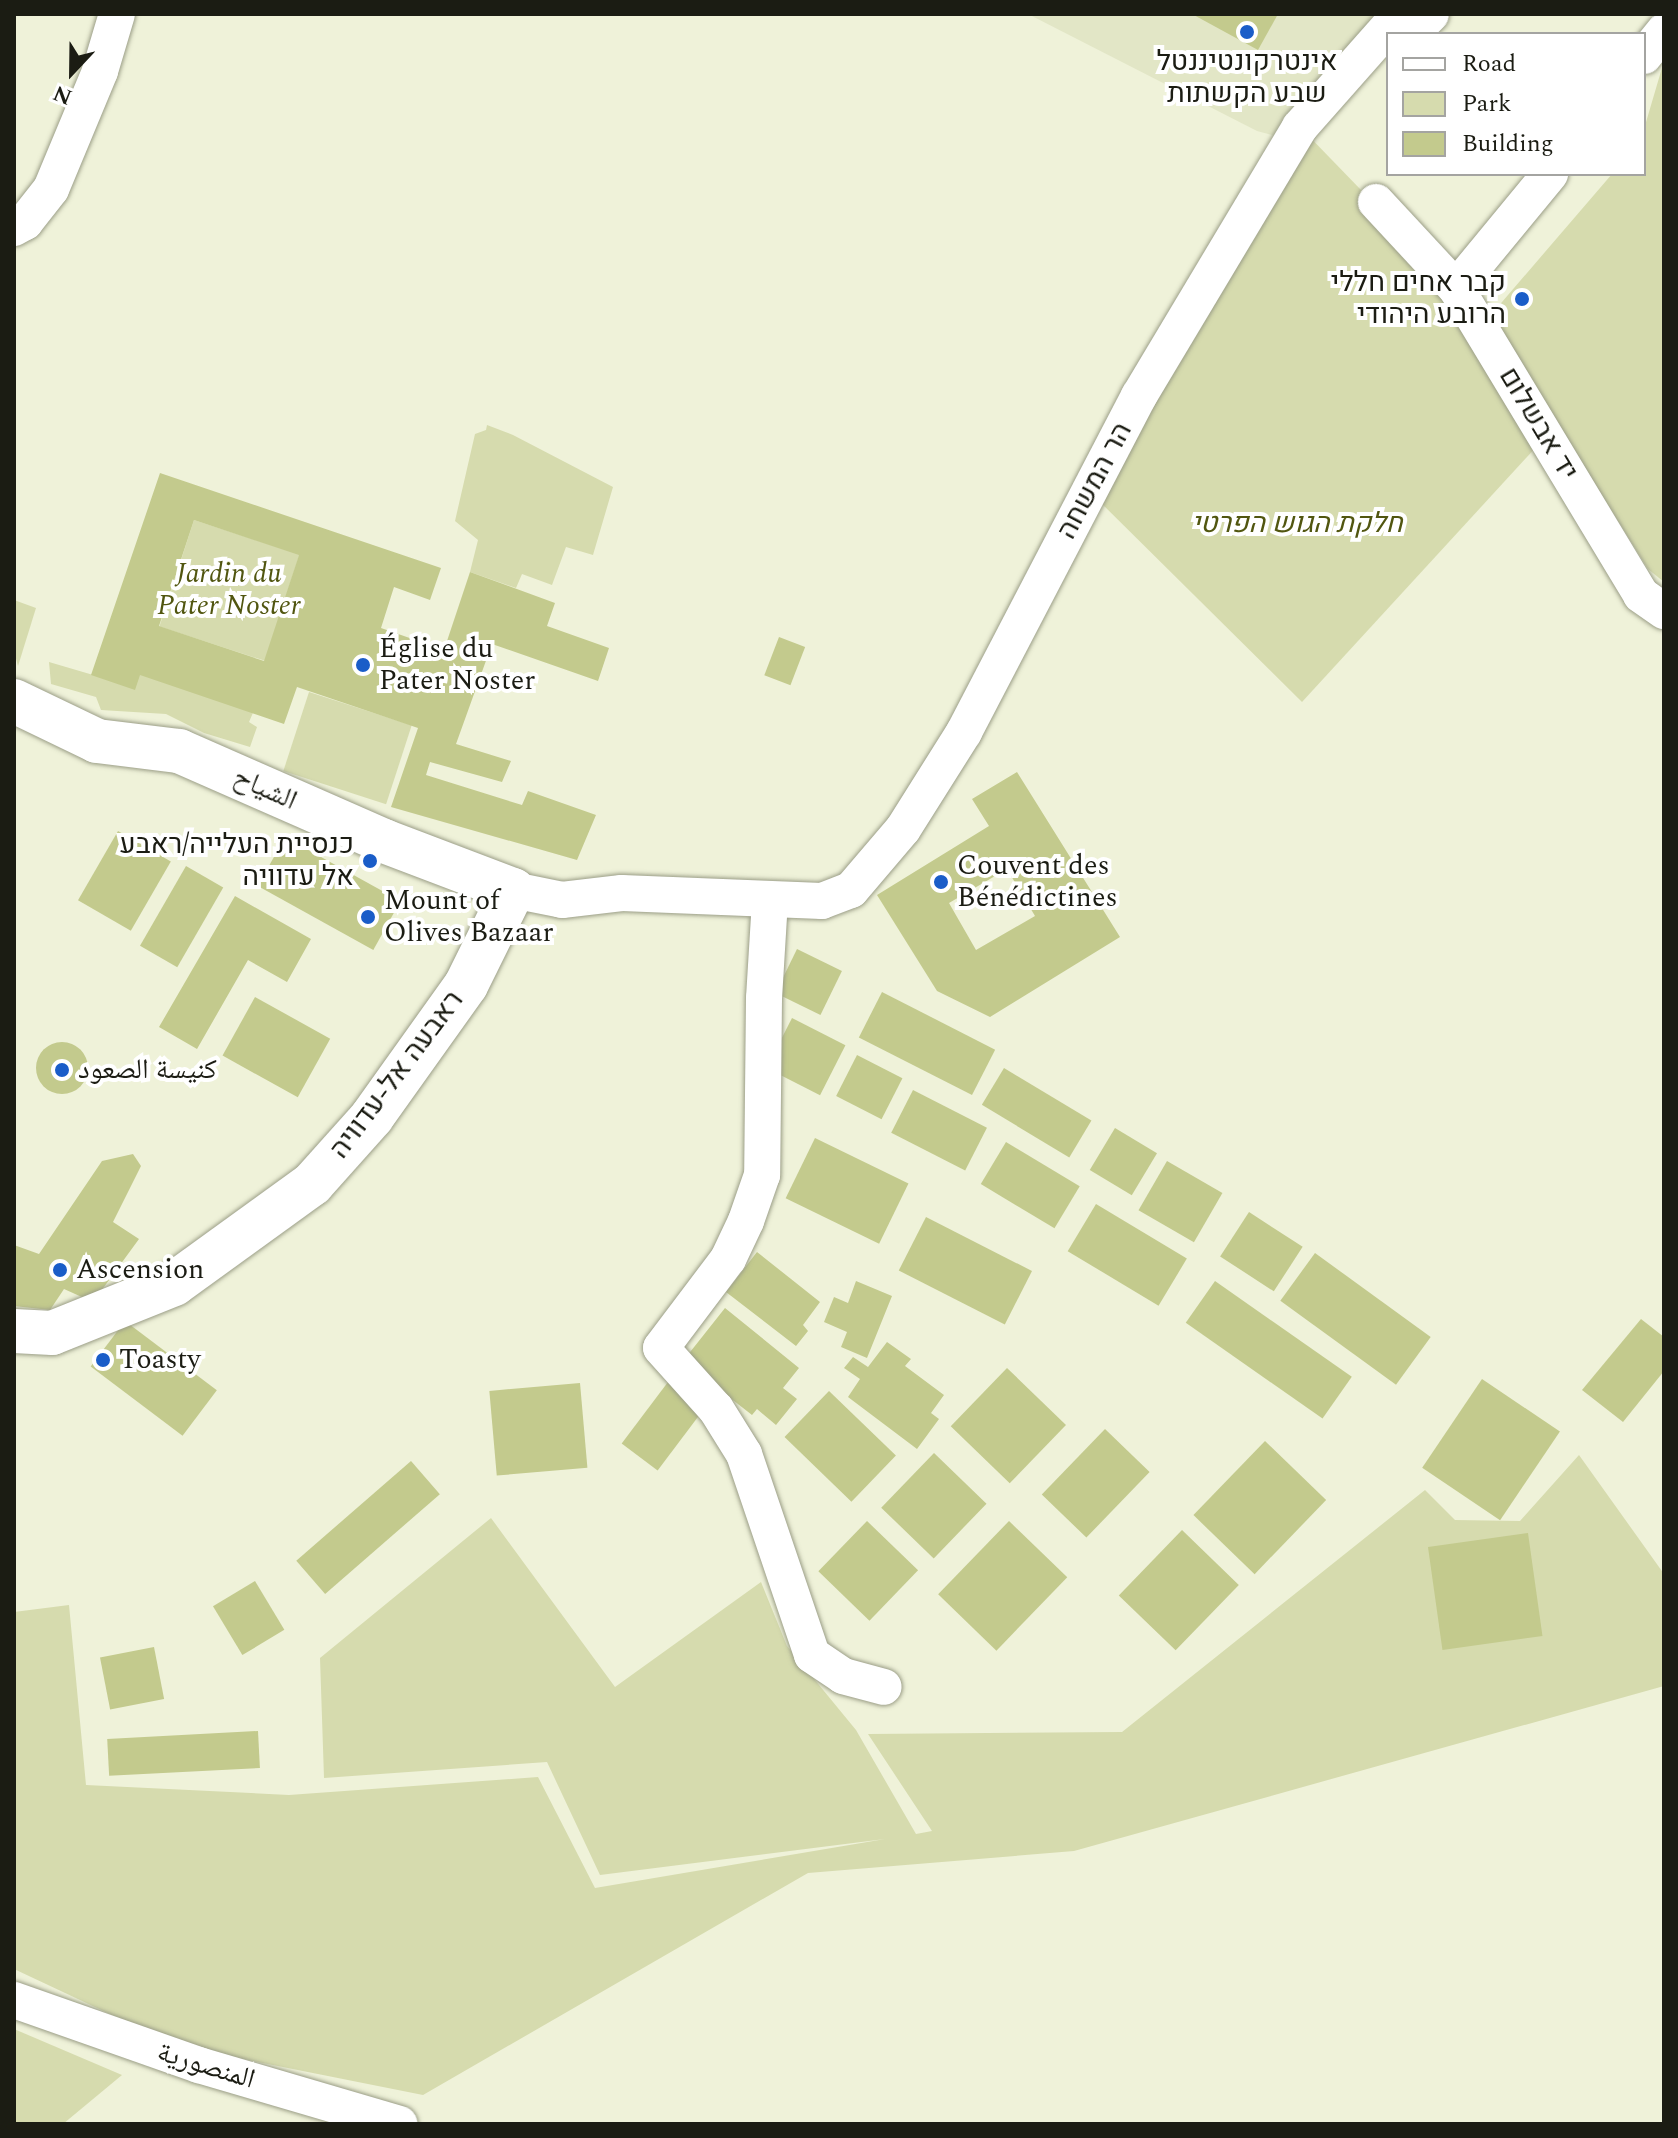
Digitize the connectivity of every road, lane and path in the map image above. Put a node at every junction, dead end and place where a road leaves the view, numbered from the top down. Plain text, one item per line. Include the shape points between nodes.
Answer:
1 (117, 14) edge
2 (1400, 14) edge
3 (1431, 14) edge
4 (1664, 31) edge
5 (1413, 32) edge
6 (1646, 54) edge
7 (1386, 58) edge
8 (1300, 127) junction
9 (1548, 176) edge
10 (1376, 202) dead end
11 (14, 228) edge
12 (1456, 288) junction
13 (1664, 611) edge
14 (14, 701) edge
15 (513, 890) junction
16 (770, 900) junction
17 (14, 1331) edge
18 (884, 1687) dead end
19 (14, 2000) edge
20 (400, 2124) edge

1 - 11 street via 100,71 51,189
2 - 8 street, הר המשחה
3 - 5 street
4 - 6 street
7 - 8 street via 1350,93
8 - 16 street, הר המשחה via 1139,396 964,732 903,829 851,890 822,901
9 - 12 street
10 - 12 street, יד אבשלום
12 - 13 street, יד אבשלום via 1641,595
14 - 15 street, الشياح via 97,741 179,751 384,841
15 - 16 street via 562,900 622,893
15 - 17 street, ראבעה אל-עדוויה via 466,985 372,1117 312,1184 174,1284 52,1333
16 - 18 street via 762,1175 728,1259 661,1348 716,1409 744,1454 812,1655 843,1676
19 - 20 street, المنصورية via 199,2065

